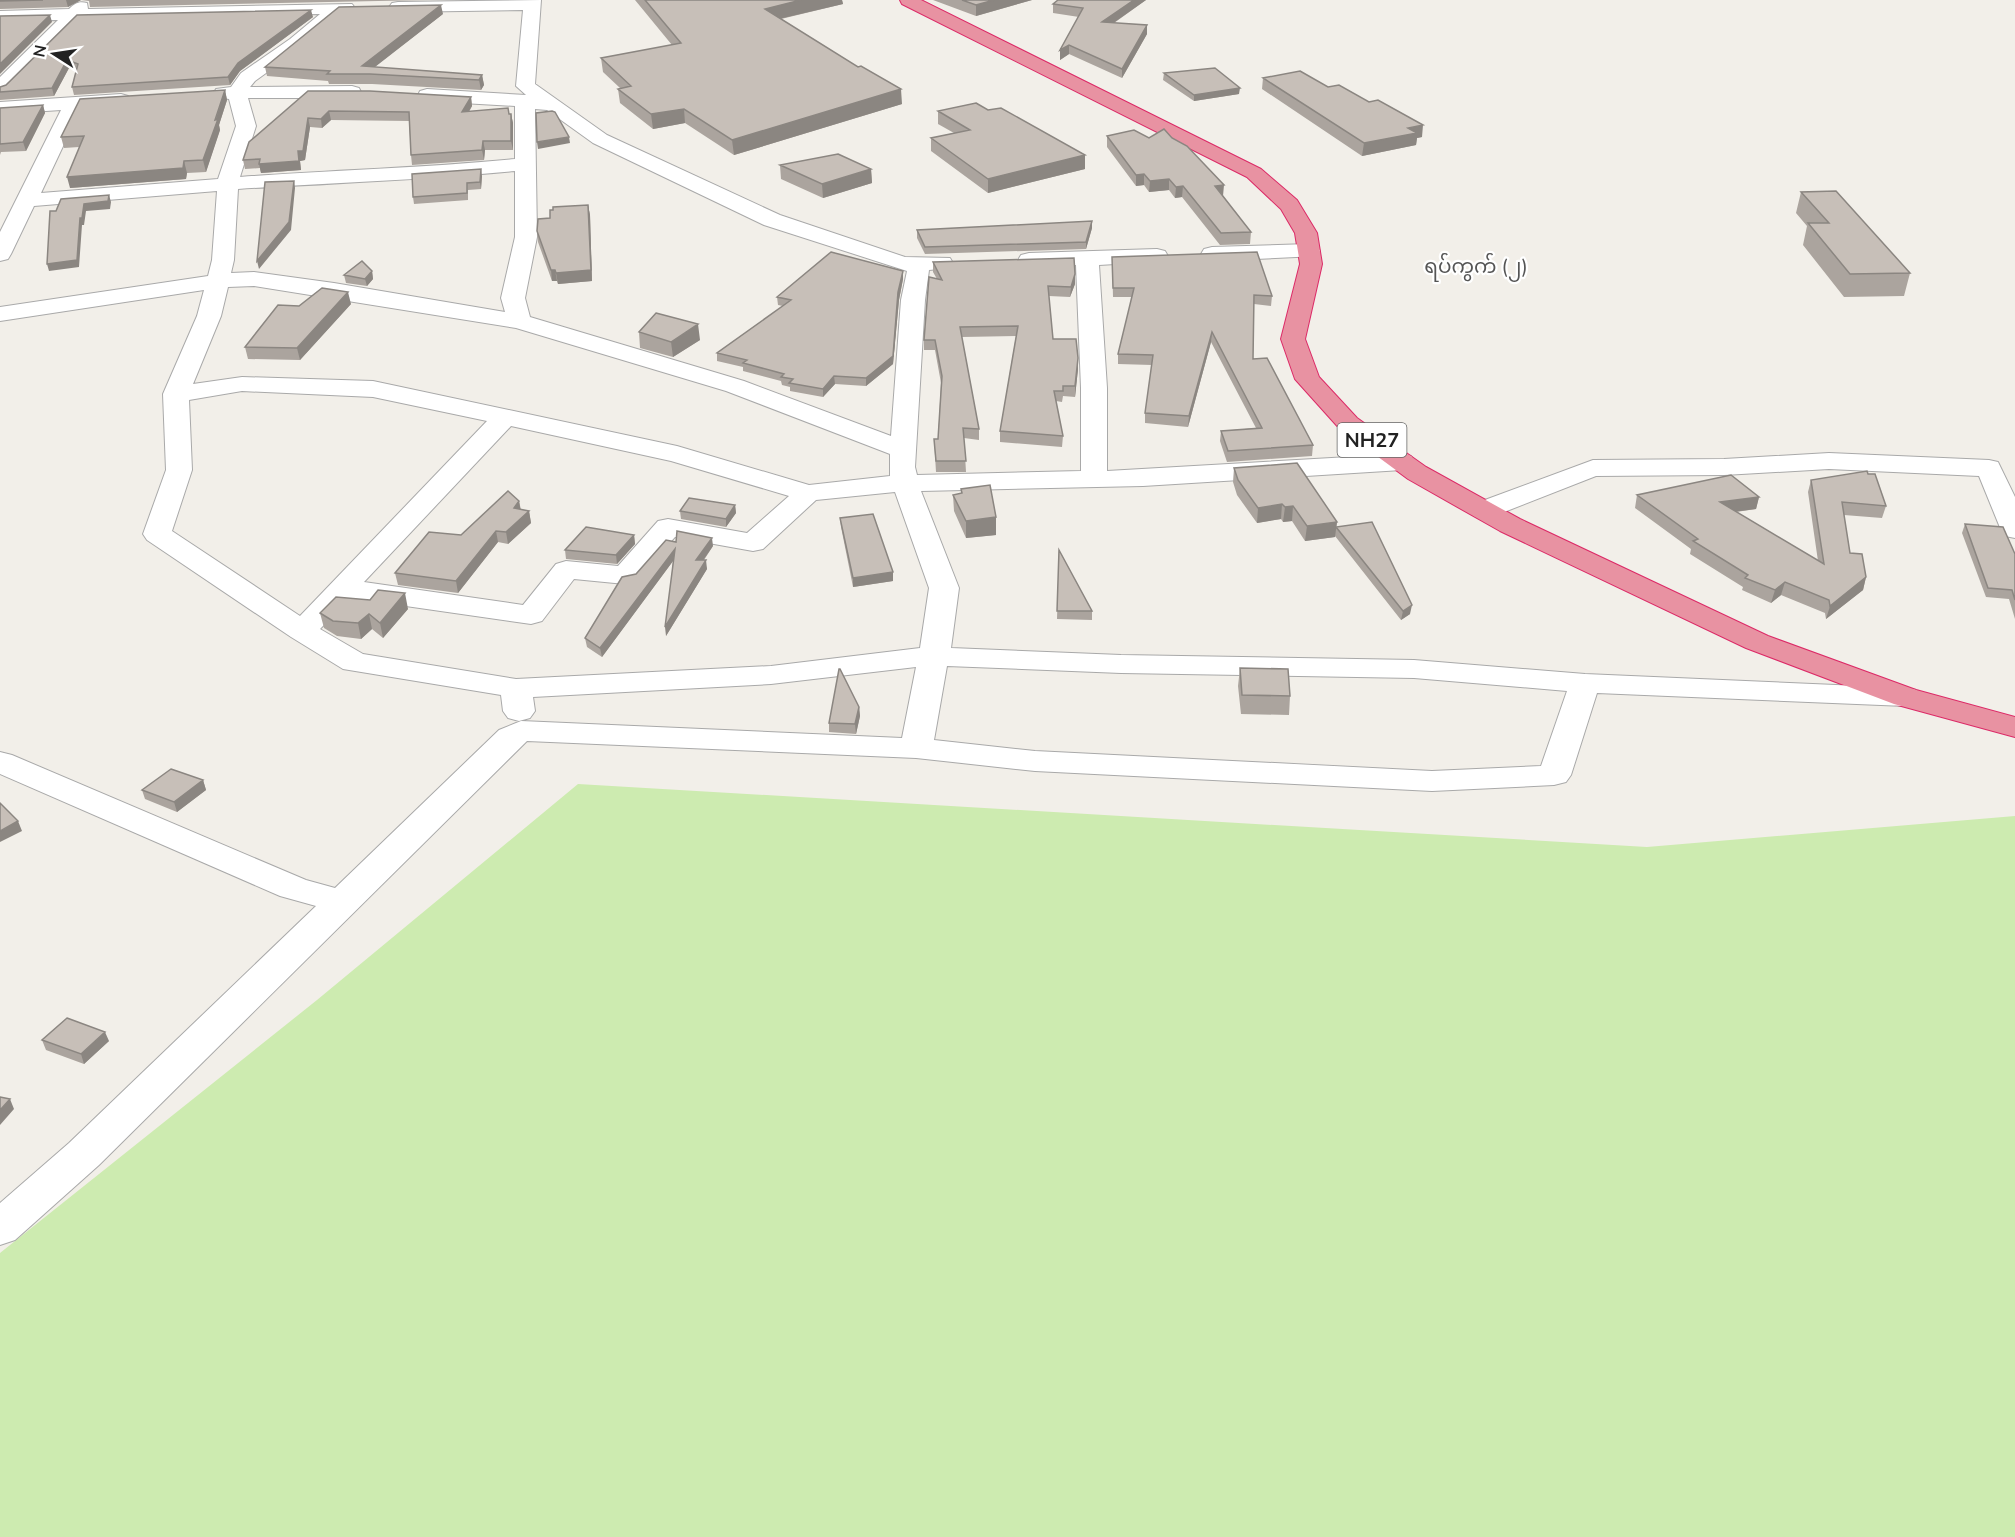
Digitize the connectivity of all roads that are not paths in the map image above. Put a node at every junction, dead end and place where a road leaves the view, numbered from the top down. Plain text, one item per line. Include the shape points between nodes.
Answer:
1 (89, 0) edge
2 (908, 0) edge
3 (533, 3) edge
4 (331, 6) edge
5 (383, 8) edge
6 (0, 16) edge
7 (72, 16) junction
8 (0, 87) edge
9 (237, 92) junction
10 (372, 92) edge
11 (406, 94) edge
12 (202, 95) edge
13 (144, 99) edge
14 (525, 101) junction
15 (74, 103) junction
16 (554, 106) junction
17 (0, 108) edge
18 (524, 164) junction
19 (228, 184) junction
20 (26, 200) junction
21 (1309, 251) junction
22 (0, 254) edge
23 (1087, 258) junction
24 (1009, 261) edge
25 (964, 262) edge
26 (919, 264) junction
27 (218, 281) junction
28 (0, 314) edge
29 (519, 321) junction
30 (176, 394) junction
31 (505, 417) junction
32 (903, 450) junction
33 (1402, 462) junction
34 (1094, 478) junction
35 (905, 483) junction
36 (808, 493) junction
37 (1484, 510) junction
38 (2015, 530) edge
39 (343, 588) junction
40 (302, 631) junction
41 (934, 656) junction
42 (1585, 683) junction
43 (516, 688) junction
44 (1905, 697) junction
45 (2015, 727) edge
46 (521, 731) junction
47 (916, 748) junction
48 (0, 762) edge
49 (344, 902) junction
50 (0, 1228) edge

1 - 7 street
2 - 21 highway, NH27 via 1254,173 1289,205 1306,233
3 - 5 street
3 - 16 street via 525,86
4 - 7 street
4 - 9 street via 296,43 248,77
6 - 7 street
7 - 8 street
9 - 10 street
9 - 12 street
9 - 19 street via 246,126
11 - 14 street
13 - 15 street
14 - 16 street
14 - 18 street
15 - 17 street
15 - 20 street
16 - 26 street via 600,139 772,220 903,264
18 - 19 street
18 - 29 street via 526,237 513,298
19 - 20 street
19 - 27 street
20 - 22 street
21 - 23 street
21 - 33 highway, NH27 via 1311,264 1293,339 1307,379 1348,423
23 - 24 street
23 - 34 street
25 - 26 street
26 - 32 street
27 - 28 street
27 - 29 street via 254,279
27 - 30 street via 209,316
29 - 32 street via 735,386
30 - 31 street via 242,384 373,389
30 - 40 street via 179,470 157,534
31 - 36 street via 677,454
31 - 39 street
32 - 35 street
33 - 34 street
33 - 37 highway, NH27
34 - 35 street
35 - 36 street
35 - 41 street via 944,588
36 - 39 street via 753,543 668,527 625,575 566,570 531,615
37 - 38 street via 1593,468 1829,461 1989,468
37 - 44 highway, NH27 via 1757,642
39 - 40 street
40 - 43 street via 354,662
41 - 42 street via 1414,669
41 - 43 street via 771,675
41 - 47 street
42 - 44 street
42 - 47 street via 1554,775 1432,781 1035,761
43 - 46 street
44 - 45 highway, NH27
46 - 47 street
46 - 49 street via 510,737
48 - 49 street via 293,888
49 - 50 street via 84,1154

